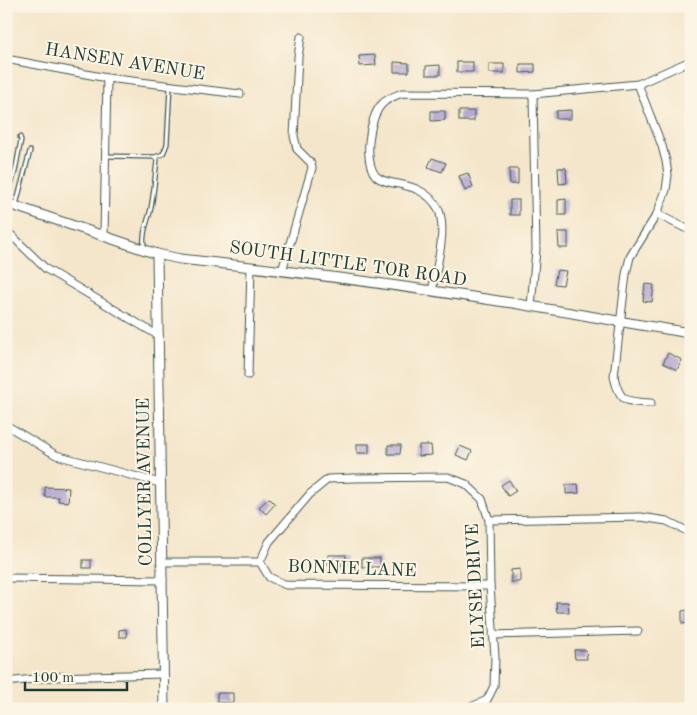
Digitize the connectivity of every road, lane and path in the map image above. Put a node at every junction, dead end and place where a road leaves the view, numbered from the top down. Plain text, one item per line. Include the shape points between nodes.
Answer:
1 (301, 37) dead end
2 (6, 59) edge
3 (691, 60) edge
4 (107, 78) junction
5 (638, 84) junction
6 (170, 86) junction
7 (240, 94) dead end
8 (533, 94) junction
9 (20, 137) dead end
10 (30, 151) dead end
11 (106, 156) junction
12 (155, 157) junction
13 (9, 204) edge
14 (657, 214) junction
15 (685, 228) dead end
16 (6, 230) edge
17 (104, 236) junction
18 (144, 250) junction
19 (157, 254) junction
20 (251, 267) junction
21 (282, 271) junction
22 (432, 291) junction
23 (531, 306) junction
24 (620, 322) junction
25 (691, 334) edge
26 (159, 336) junction
27 (248, 375) dead end
28 (651, 402) dead end
29 (6, 425) edge
30 (160, 483) junction
31 (489, 520) junction
32 (691, 533) edge
33 (162, 562) junction
34 (260, 562) junction
35 (6, 578) edge
36 (163, 580) junction
37 (490, 586) junction
38 (638, 631) dead end
39 (493, 635) junction
40 (164, 674) junction
41 (6, 682) edge
42 (164, 709) edge
43 (458, 709) edge

1 - 21 street via 294,136 298,149 312,168
2 - 4 street, HANSEN AVENUE
3 - 5 street
4 - 6 street, HANSEN AVENUE
4 - 11 street
5 - 8 street
5 - 14 street via 666,161 666,190
6 - 7 street, HANSEN AVENUE
6 - 12 lane via 167,144 163,154
8 - 22 street via 402,93 381,105 375,115 369,159 377,177 422,191 439,210 441,242
8 - 23 street via 536,250
9 - 13 lane
10 - 13 lane
11 - 12 lane
11 - 17 street
12 - 18 lane via 153,196 143,239
13 - 17 street, SOUTH LITTLE TOR ROAD
14 - 15 street
14 - 24 street via 630,257
16 - 26 street via 46,269
17 - 18 street, SOUTH LITTLE TOR ROAD
18 - 19 street, SOUTH LITTLE TOR ROAD
19 - 20 street, SOUTH LITTLE TOR ROAD
19 - 26 street, COLLYER AVENUE
20 - 21 street, SOUTH LITTLE TOR ROAD
20 - 27 street
21 - 22 street, SOUTH LITTLE TOR ROAD
22 - 23 street, SOUTH LITTLE TOR ROAD
23 - 24 street, SOUTH LITTLE TOR ROAD
24 - 25 street, SOUTH LITTLE TOR ROAD
24 - 28 street via 614,376 616,387 621,397 632,402
26 - 30 street, COLLYER AVENUE
29 - 30 street via 56,455
30 - 33 street, COLLYER AVENUE
31 - 32 street via 641,517 667,521
31 - 34 street, ELYSE DRIVE via 482,499 466,484 448,477 328,479 310,494 268,542
31 - 37 street, ELYSE DRIVE
33 - 34 street
33 - 36 street, COLLYER AVENUE
34 - 37 street, BONNIE LANE via 269,577 286,585
35 - 36 street
36 - 40 street, COLLYER AVENUE
37 - 39 street, ELYSE DRIVE
38 - 39 street
39 - 43 street, ELYSE DRIVE via 494,686 487,700
40 - 41 street via 53,677
40 - 42 street, COLLYER AVENUE

